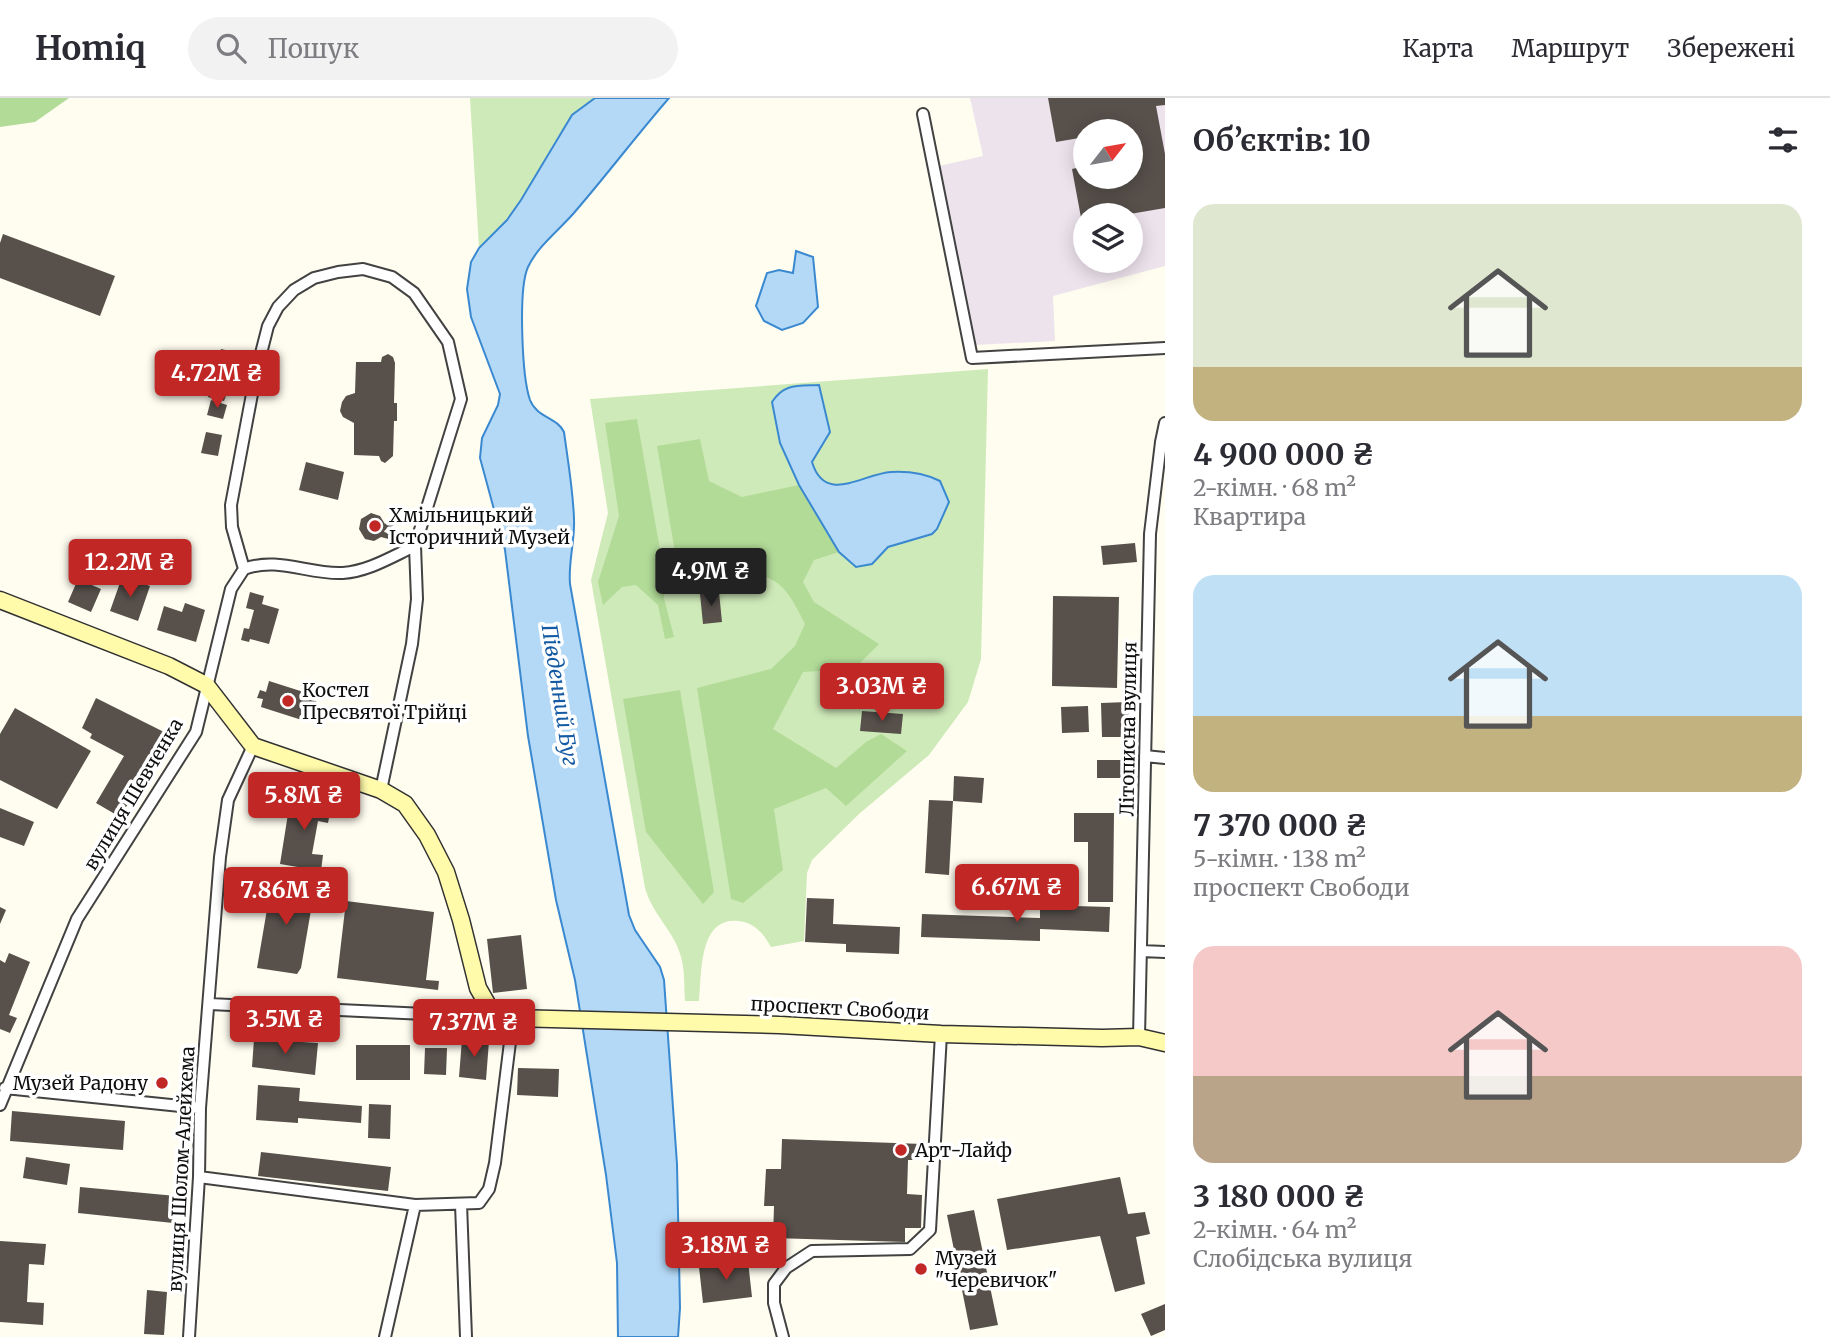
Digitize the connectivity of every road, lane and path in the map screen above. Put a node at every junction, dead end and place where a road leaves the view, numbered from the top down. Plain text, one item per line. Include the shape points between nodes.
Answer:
1 (923, 114) dead end
2 (1165, 348) edge
3 (1165, 424) edge
4 (1163, 442) edge
5 (415, 545) junction
6 (244, 569) junction
7 (0, 600) edge
8 (206, 685) junction
9 (253, 746) junction
10 (1145, 756) junction
11 (1165, 758) edge
12 (381, 790) junction
13 (1141, 951) junction
14 (1165, 952) edge
15 (210, 1004) junction
16 (490, 1009) junction
17 (513, 1018) junction
18 (941, 1034) junction
19 (1139, 1037) junction
20 (1165, 1043) edge
21 (5, 1088) junction
22 (0, 1105) edge
23 (200, 1108) junction
24 (199, 1177) junction
25 (461, 1204) junction
26 (415, 1205) junction
27 (189, 1337) edge
28 (385, 1337) edge
29 (466, 1337) edge
30 (783, 1337) edge

1 - 2 street via 972,358
3 - 4 street, Літописна вулиця
4 - 10 street, Літописна вулиця via 1150,534
5 - 6 street via 366,569 340,573 274,563
5 - 6 street via 461,400 448,342 414,293 392,277 363,269 338,272 314,278 294,290 268,326 231,505
5 - 12 street via 417,600 412,644
6 - 8 street, вулиця Шевченка via 231,589
7 - 8 main road
8 - 9 main road
8 - 21 street, вулиця Шевченка via 196,732 77,919
9 - 12 main road
9 - 15 street, вулиця Шолом-Алейхема via 228,800
10 - 11 street
10 - 13 street, Літописна вулиця
12 - 16 main road via 405,804 440,859 478,988
13 - 14 street
13 - 19 street, Літописна вулиця
15 - 16 street via 468,1016
15 - 23 street, вулиця Шолом-Алейхема
16 - 17 main road, проспект Свободи
17 - 18 main road, проспект Свободи
17 - 25 street via 489,1189 479,1203
18 - 19 main road, проспект Свободи
18 - 30 street via 930,1230 910,1249 812,1251 786,1268 774,1284
19 - 20 main road, проспект Свободи
21 - 22 street, вулиця Шевченка
21 - 23 street
23 - 24 street, вулиця Шолом-Алейхема
24 - 26 street
24 - 27 street, вулиця Шолом-Алейхема
25 - 26 street
25 - 29 street
26 - 28 street

